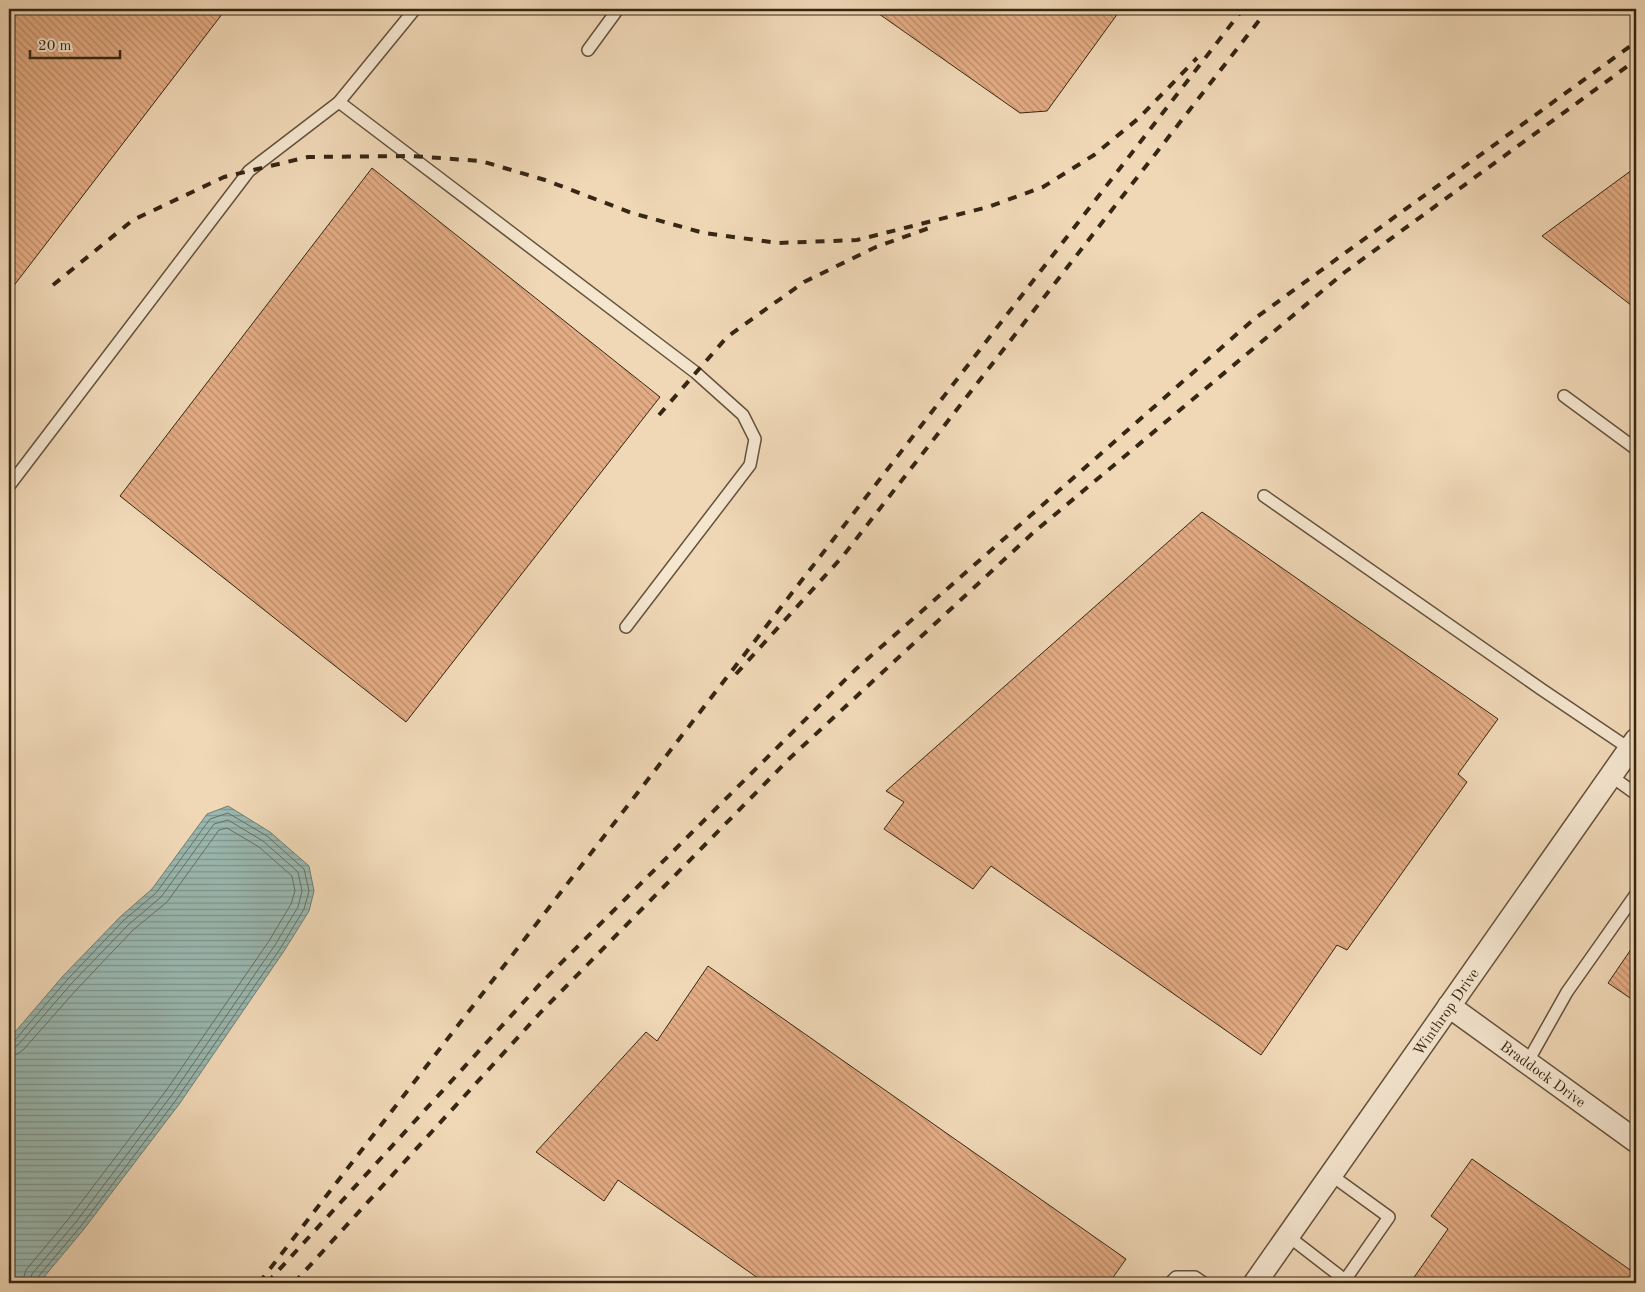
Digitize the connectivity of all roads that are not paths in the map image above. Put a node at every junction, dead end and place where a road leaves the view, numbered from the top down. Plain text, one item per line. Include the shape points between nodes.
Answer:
1 (415, 9) edge
2 (618, 9) edge
3 (588, 50) dead end
4 (339, 102) junction
5 (1564, 396) dead end
6 (1636, 449) edge
7 (9, 486) edge
8 (1264, 496) dead end
9 (626, 627) dead end
10 (1633, 744) edge
11 (1611, 776) junction
12 (1636, 794) edge
13 (1636, 894) edge
14 (1449, 1006) junction
15 (1527, 1063) junction
16 (1636, 1141) edge
17 (1331, 1175) junction
18 (1288, 1236) junction
19 (1170, 1283) edge
20 (1204, 1283) edge
21 (1255, 1283) edge

1 - 4 lane
2 - 3 lane
4 - 7 lane via 249,171
4 - 9 lane via 695,372 743,415 755,440 750,465
5 - 6 lane
8 - 10 lane via 1540,689
10 - 11 street, Winthrop Drive
11 - 12 lane
11 - 14 street, Winthrop Drive
13 - 15 lane via 1567,992
14 - 15 street, Braddock Drive
14 - 17 street, Winthrop Drive
15 - 16 street, Braddock Drive
17 - 18 street, Winthrop Drive
17 - 18 lane via 1390,1217 1345,1280
18 - 21 street, Winthrop Drive
19 - 20 lane via 1176,1277 1195,1277

